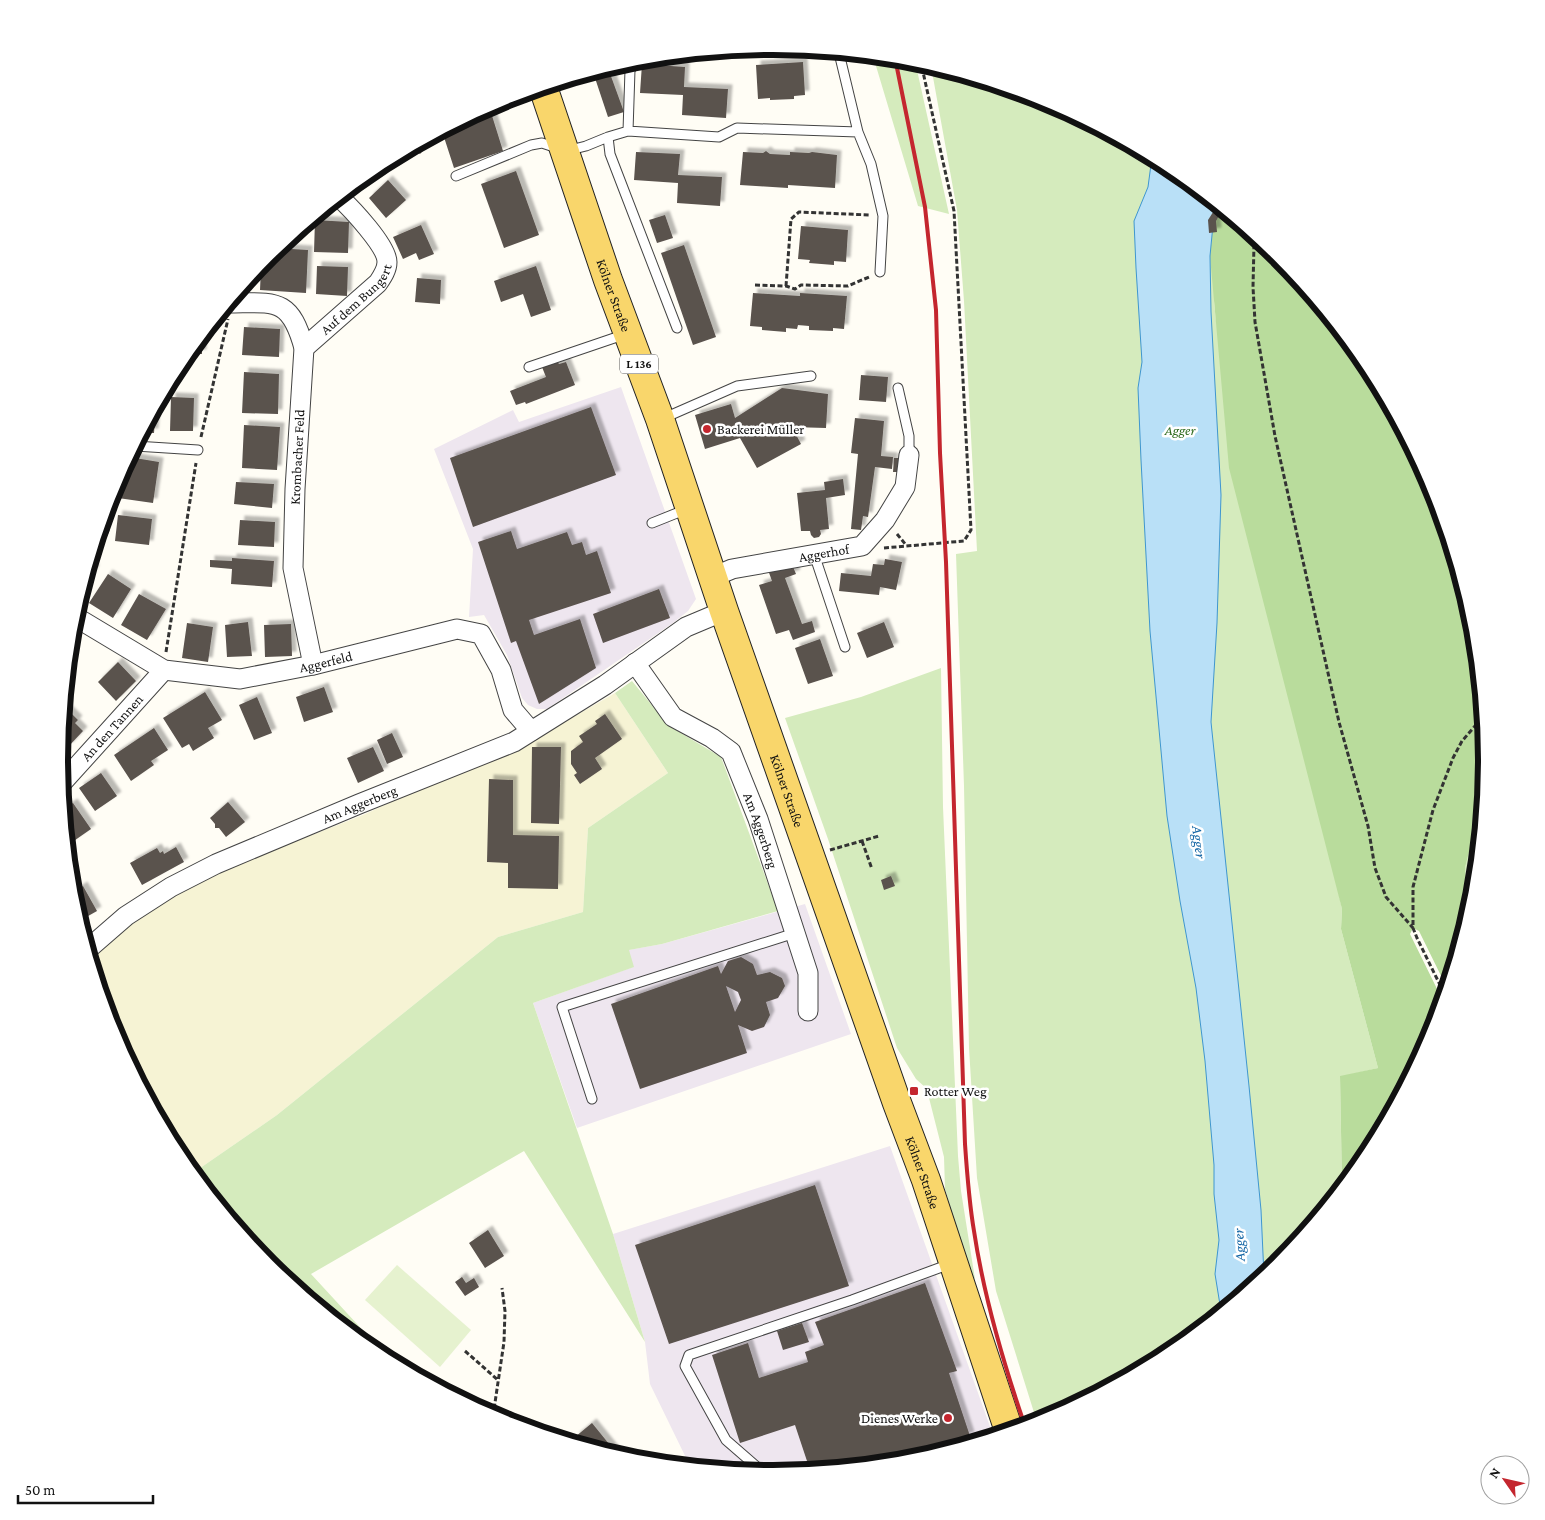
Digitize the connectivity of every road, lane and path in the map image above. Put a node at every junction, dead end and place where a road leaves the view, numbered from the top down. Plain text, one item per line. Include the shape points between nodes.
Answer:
1 (840, 59) edge
2 (630, 70) edge
3 (923, 72) edge
4 (545, 92) edge
5 (628, 132) junction
6 (858, 132) junction
7 (608, 137) junction
8 (566, 150) junction
9 (456, 176) dead end
10 (343, 201) edge
11 (883, 216) junction
12 (1254, 246) edge
13 (880, 272) joint
14 (755, 285) dead end
15 (786, 286) junction
16 (236, 303) edge
17 (228, 312) edge
18 (678, 328) dead end
19 (628, 333) junction
20 (304, 348) junction
21 (529, 367) dead end
22 (811, 376) dead end
23 (898, 388) dead end
24 (660, 419) junction
25 (141, 446) edge
26 (198, 450) junction
27 (909, 455) joint
28 (690, 508) junction
29 (652, 522) dead end
30 (906, 546) dead end
31 (814, 554) junction
32 (713, 576) junction
33 (724, 610) junction
34 (81, 620) edge
35 (845, 647) dead end
36 (635, 663) junction
37 (313, 665) junction
38 (164, 670) junction
39 (1476, 724) edge
40 (531, 731) junction
41 (68, 776) edge
42 (879, 836) dead end
43 (862, 841) junction
44 (810, 856) junction
45 (872, 869) dead end
46 (1413, 928) junction
47 (795, 933) junction
48 (93, 945) edge
49 (1440, 986) edge
50 (808, 1011) dead end
51 (592, 1099) dead end
52 (952, 1263) junction
53 (502, 1288) dead end
54 (465, 1351) dead end
55 (498, 1380) junction
56 (494, 1407) edge
57 (1007, 1425) edge
58 (754, 1464) edge

1 - 6 lane
2 - 5 lane
3 - 30 path via 954,211 971,530 964,541
4 - 8 main road, Kölner Straße / L 136
5 - 6 lane via 719,137 737,128
5 - 7 lane
6 - 11 lane via 871,164
7 - 8 lane
7 - 18 lane via 610,154
8 - 9 lane via 542,143 531,145
8 - 19 main road, Kölner Straße / L 136
10 - 20 street, Auf dem Bungert via 375,236 387,260 386,266 378,283
11 - 13 lane
11 - 15 path via 799,212 791,219
12 - 46 path via 1255,322 1275,436 1339,722 1368,826 1375,868 1386,897
13 - 15 path via 848,286 801,285 795,289
14 - 15 path
16 - 20 street, Krombacher Feld via 277,305 298,327
17 - 26 path
19 - 21 lane
19 - 24 main road, Kölner Straße / L 136
20 - 37 street, Krombacher Feld via 293,568
22 - 24 lane via 737,386
23 - 27 lane via 909,436
24 - 28 main road, Kölner Straße / L 136
25 - 26 lane
26 - 38 path
27 - 31 street, Aggerhof via 905,487 885,520 862,546
28 - 29 lane
28 - 32 main road, Kölner Straße / L 136
31 - 32 street, Aggerhof via 732,569
31 - 35 lane
32 - 33 main road, Kölner Straße / L 136
33 - 36 street, Am Aggerberg via 686,627
33 - 44 main road, Kölner Straße / L 136
34 - 38 street, Aggerfeld
36 - 40 street, Am Aggerberg
36 - 47 street, Am Aggerberg via 673,717 731,752 758,819
37 - 38 street, Aggerfeld via 240,679
37 - 40 street, Aggerfeld via 457,629 481,634 501,670 514,710
38 - 41 street, An den Tannen
39 - 46 path via 1462,741 1433,810 1413,887
40 - 48 street, Am Aggerberg via 514,742 216,864 171,887 126,916
42 - 43 path
43 - 44 path
43 - 45 path
44 - 52 main road, Kölner Straße / L 136 via 926,1180
46 - 49 path
47 - 50 street, Am Aggerberg via 808,973
47 - 51 lane via 562,1007
52 - 57 main road, Kölner Straße / L 136
52 - 58 lane via 689,1356 686,1366 726,1440
53 - 55 path via 504,1334
54 - 55 path
55 - 56 path

